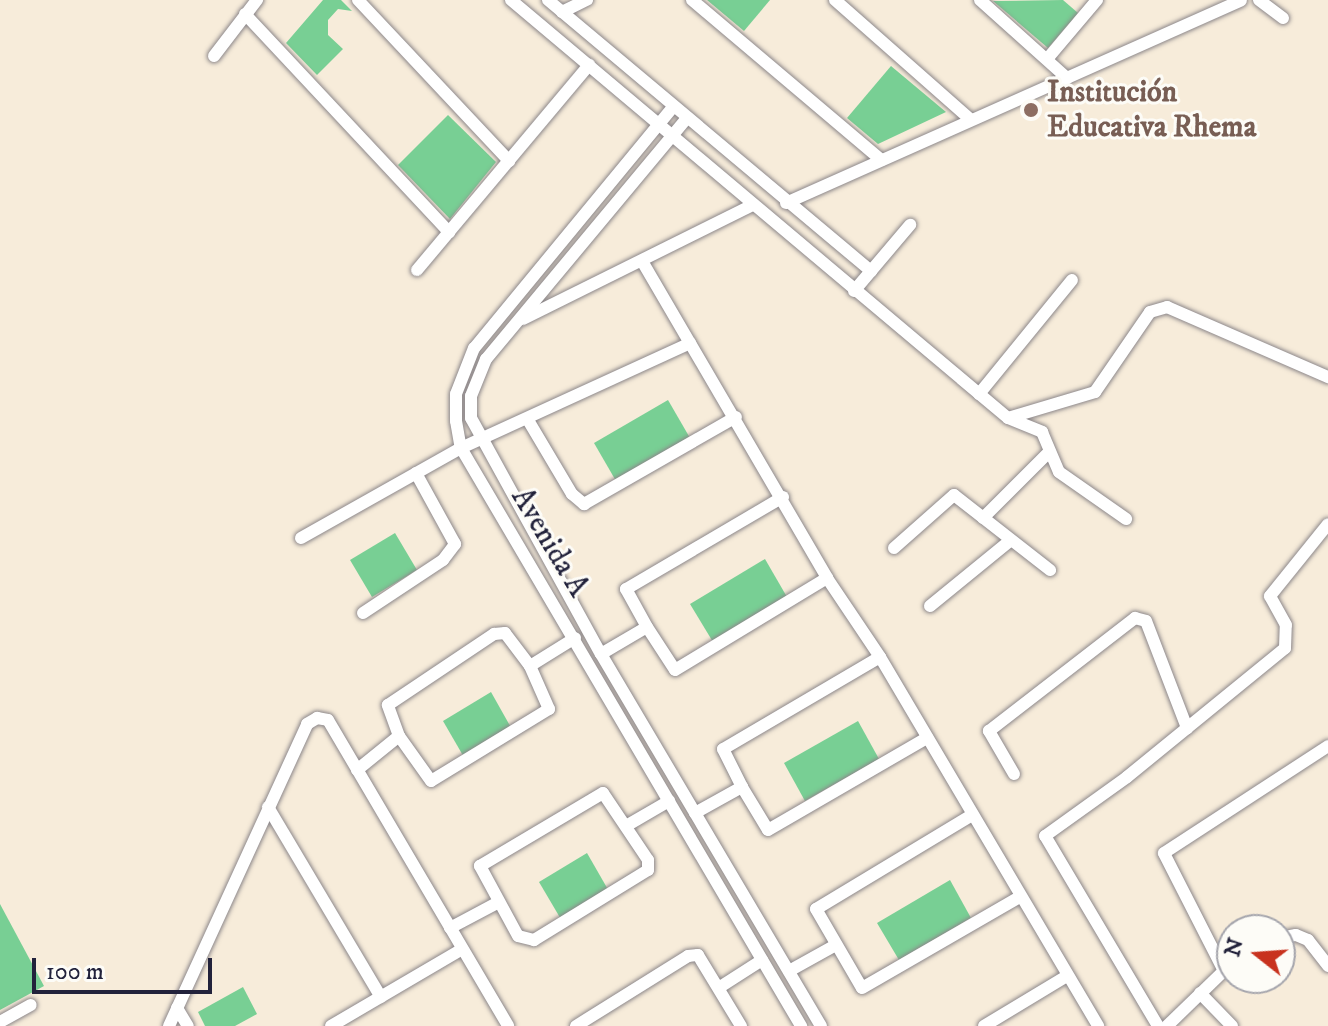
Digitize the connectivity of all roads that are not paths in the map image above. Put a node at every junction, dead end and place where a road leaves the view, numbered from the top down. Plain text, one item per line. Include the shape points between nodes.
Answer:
1 (257, 0) edge
2 (358, 0) edge
3 (511, 0) edge
4 (548, 0) edge
5 (587, 0) edge
6 (692, 0) edge
7 (835, 0) edge
8 (980, 0) edge
9 (1097, 0) edge
10 (1241, 0) edge
11 (1259, 0) edge
12 (562, 12) junction
13 (245, 14) junction
14 (1283, 18) dead end
15 (214, 56) dead end
16 (1048, 58) junction
17 (589, 65) junction
18 (1067, 78) junction
19 (673, 107) junction
20 (687, 118) junction
21 (971, 120) junction
22 (657, 126) junction
23 (671, 138) junction
24 (881, 160) junction
25 (509, 161) junction
26 (786, 203) junction
27 (751, 206) junction
28 (910, 225) dead end
29 (449, 232) junction
30 (642, 261) junction
31 (417, 270) dead end
32 (871, 271) junction
33 (1072, 280) dead end
34 (854, 291) junction
35 (517, 322) junction
36 (690, 343) junction
37 (1328, 377) edge
38 (979, 394) junction
39 (736, 417) junction
40 (1008, 418) junction
41 (528, 420) junction
42 (479, 440) junction
43 (461, 448) junction
44 (1048, 453) junction
45 (416, 473) junction
46 (783, 497) junction
47 (983, 518) junction
48 (1126, 519) dead end
49 (1328, 524) edge
50 (301, 538) dead end
51 (1011, 540) junction
52 (894, 548) dead end
53 (1050, 570) dead end
54 (827, 578) junction
55 (930, 606) dead end
56 (363, 613) dead end
57 (647, 627) junction
58 (575, 638) junction
59 (601, 654) junction
60 (880, 657) junction
61 (530, 666) junction
62 (1187, 728) junction
63 (399, 736) junction
64 (927, 738) junction
65 (1328, 746) edge
66 (357, 770) junction
67 (1014, 774) dead end
68 (742, 787) junction
69 (672, 805) junction
70 (268, 807) junction
71 (691, 807) junction
72 (972, 815) junction
73 (626, 826) junction
74 (1018, 898) junction
75 (497, 903) junction
76 (450, 928) junction
77 (1296, 935) edge
78 (836, 945) junction
79 (1216, 945) edge
80 (462, 949) junction
81 (762, 960) junction
82 (1328, 966) edge
83 (789, 971) junction
84 (1067, 976) junction
85 (1216, 978) edge
86 (720, 987) junction
87 (1200, 993) junction
88 (381, 997) junction
89 (31, 1005) dead end
90 (177, 1008) junction
91 (0, 1022) edge
92 (169, 1026) edge
93 (188, 1026) edge
94 (331, 1026) edge
95 (508, 1026) edge
96 (576, 1026) edge
97 (741, 1026) edge
98 (801, 1026) edge
99 (821, 1026) edge
100 (984, 1026) edge
101 (1098, 1026) edge
102 (1158, 1026) edge
103 (1167, 1026) edge
104 (1232, 1026) edge

1 - 13 street
2 - 25 street
3 - 17 street
4 - 12 street
5 - 12 street
6 - 24 street
7 - 21 street
8 - 16 street
9 - 16 street
10 - 18 street
11 - 14 street
12 - 19 street
13 - 15 street
13 - 29 street
16 - 18 street
17 - 22 street
17 - 25 street
18 - 21 street
19 - 20 street
19 - 22 street, Avenida A
20 - 23 street, Avenida A
20 - 26 street
21 - 24 street
22 - 23 street
22 - 43 street, Avenida A via 474,348 456,394
23 - 27 street
23 - 35 street, Avenida A
24 - 26 street
25 - 29 street
26 - 32 street
27 - 30 street
27 - 34 street
28 - 32 street
29 - 31 street
30 - 35 street
30 - 36 street
32 - 34 street
33 - 38 street
34 - 38 street
35 - 42 street, Avenida A via 486,359 474,387 471,418
36 - 39 street
36 - 41 street
37 - 40 street via 1167,307 1150,312 1095,392
38 - 40 street
39 - 41 street via 584,504 572,494
39 - 46 street
40 - 44 street via 1042,432
41 - 42 street
42 - 43 street
42 - 59 street, Avenida A
43 - 45 street
43 - 58 street, Avenida A
44 - 47 street
44 - 48 street via 1059,472
45 - 50 street
45 - 56 street via 455,544 443,560
46 - 54 street
46 - 57 street via 626,589
47 - 51 street
47 - 52 street via 954,495
49 - 62 street via 1270,596 1286,625 1285,648
51 - 53 street
51 - 55 street
54 - 57 street via 675,670
54 - 60 street
57 - 59 street
58 - 61 street
58 - 69 street, Avenida A
59 - 71 street, Avenida A
60 - 64 street
60 - 68 street via 723,749
61 - 63 street via 511,638 494,634 395,698 388,716
61 - 63 street via 549,709 437,781 424,774
62 - 67 street via 1146,621 1135,618 989,731
62 - 102 street via 1045,836
63 - 66 street
64 - 68 street via 768,830
64 - 72 street
65 - 79 street via 1164,853
66 - 70 street via 328,720 317,718 307,724
66 - 76 street
68 - 71 street
69 - 71 street
69 - 73 street
69 - 81 street, Avenida A
70 - 88 street
70 - 90 street
71 - 83 street, Avenida A
72 - 74 street
72 - 78 street via 816,909
73 - 75 street via 610,798 596,794 485,859 480,874
73 - 75 street via 648,860 640,879 534,940 518,936
74 - 78 street via 862,988
74 - 84 street
75 - 76 street
76 - 80 street
77 - 82 street via 1308,940
78 - 83 street
80 - 88 street
80 - 95 street
81 - 86 street
81 - 98 street, Avenida A
83 - 99 street, Avenida A
84 - 100 street
84 - 101 street
85 - 87 street
86 - 96 street via 698,955 688,956
86 - 97 street
87 - 103 street
87 - 104 street
88 - 94 street
89 - 91 street
90 - 92 street
90 - 93 street

